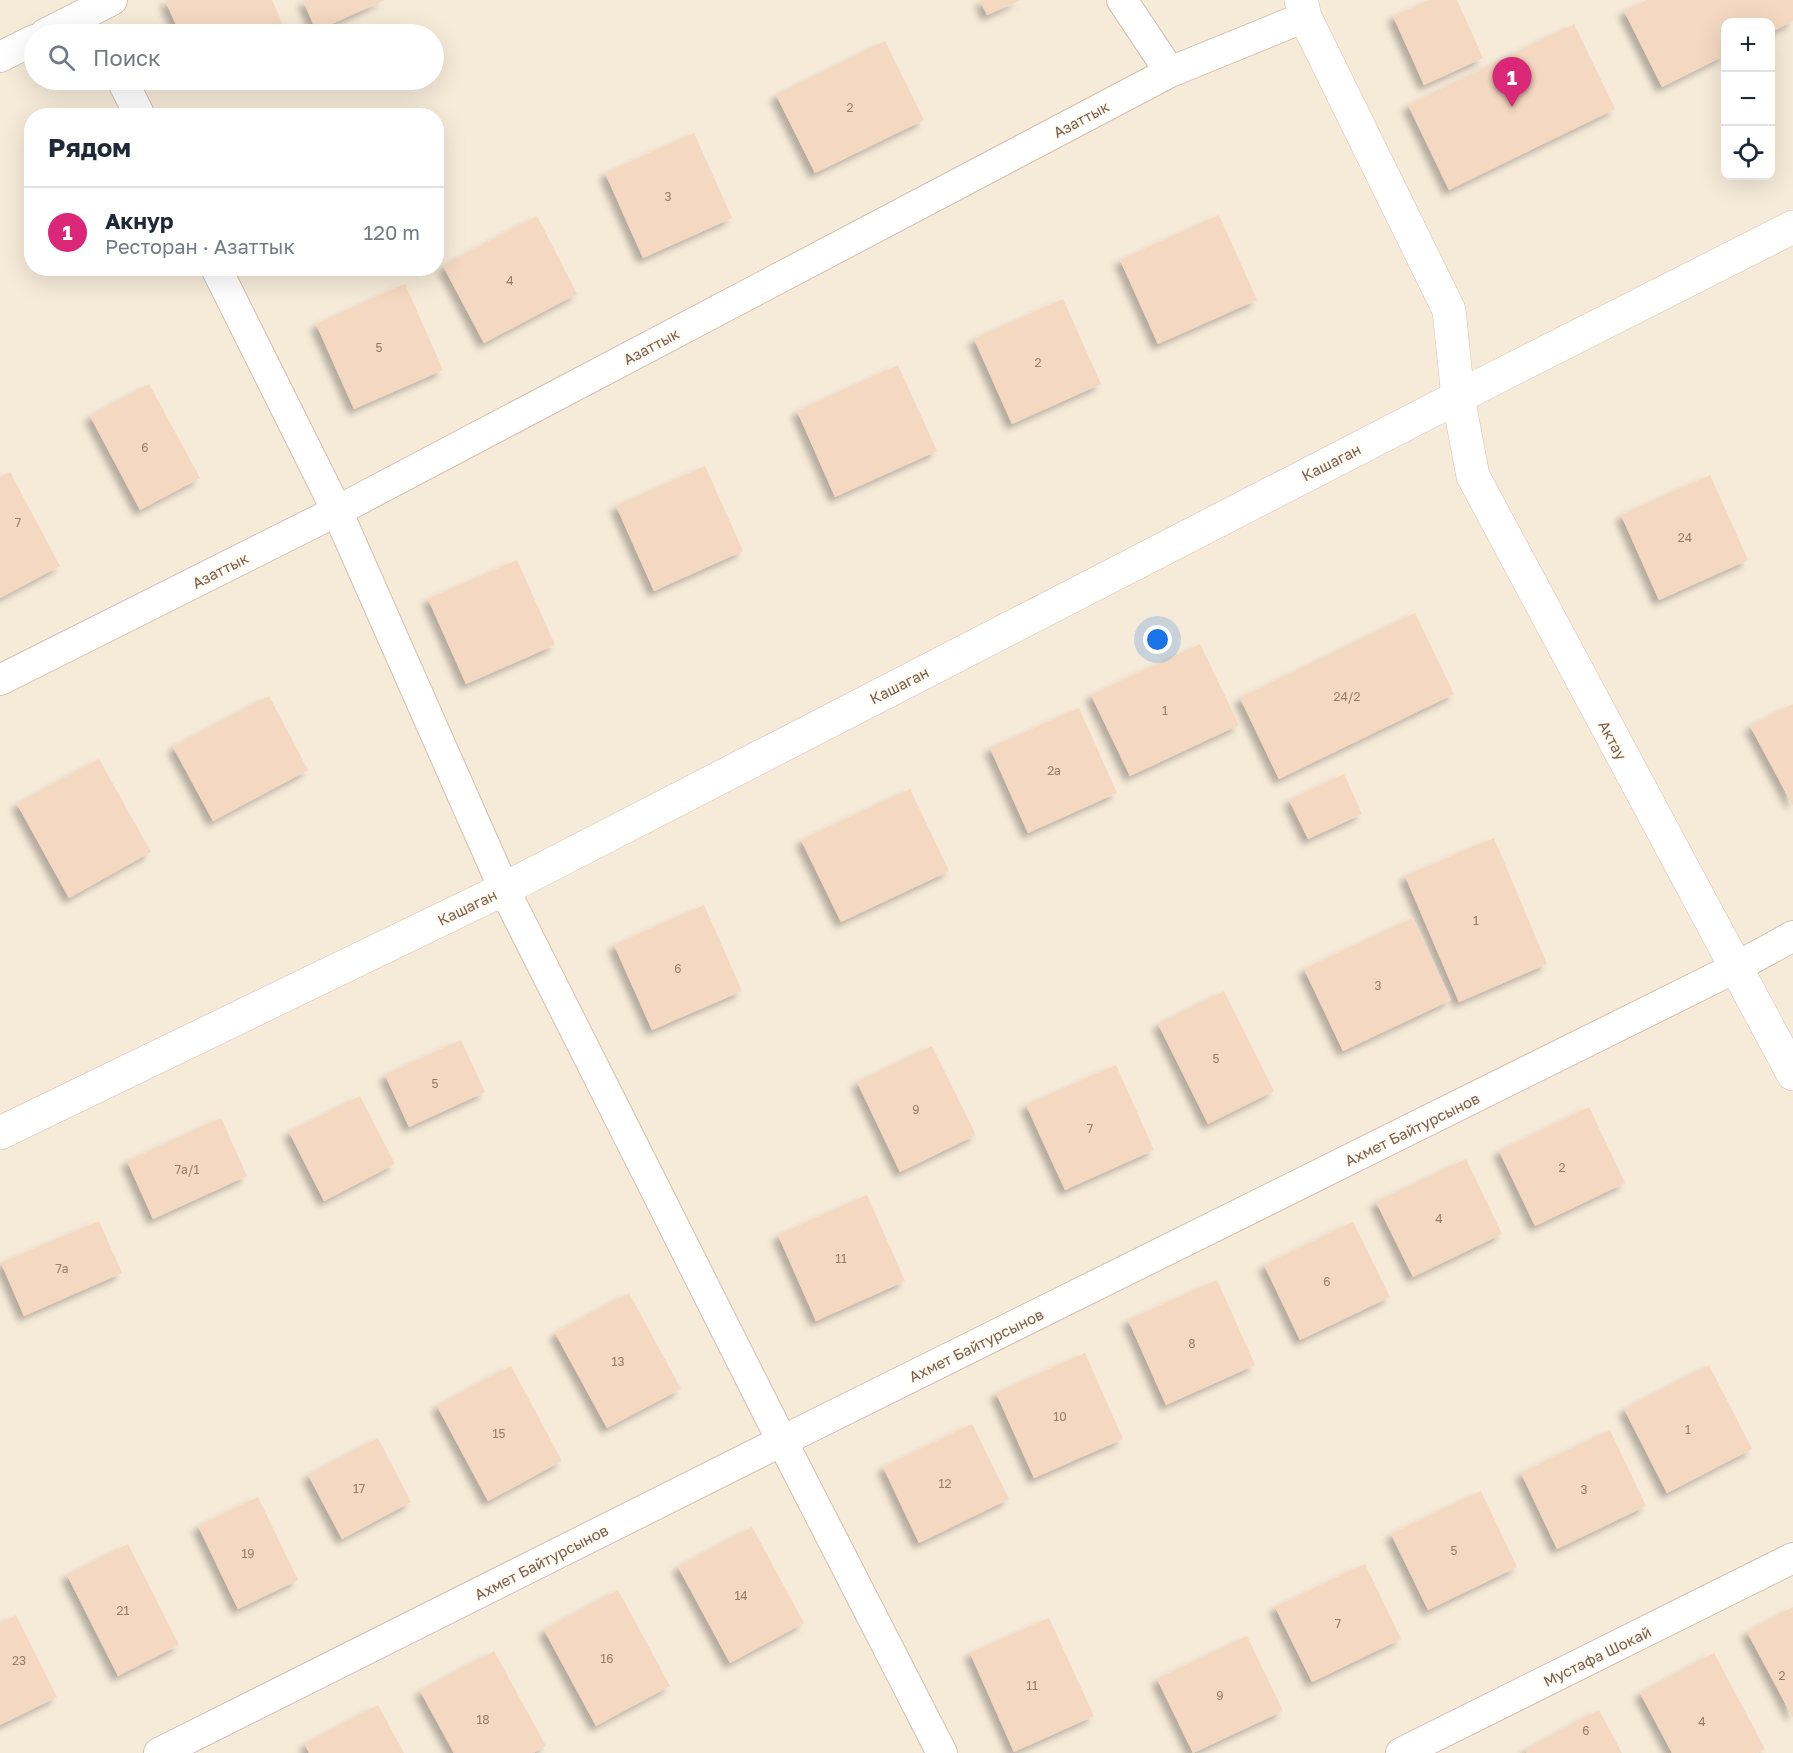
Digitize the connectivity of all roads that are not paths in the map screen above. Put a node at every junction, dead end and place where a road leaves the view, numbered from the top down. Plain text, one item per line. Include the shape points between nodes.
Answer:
1 (1122, 0) edge
2 (1303, 8) edge
3 (95, 12) edge
4 (68, 24) edge
5 (24, 45) edge
6 (0, 57) edge
7 (1170, 72) junction
8 (127, 90) edge
9 (136, 108) edge
10 (1793, 227) edge
11 (220, 276) edge
12 (1458, 397) junction
13 (337, 511) junction
14 (0, 680) edge
15 (504, 889) junction
16 (1793, 936) edge
17 (1735, 968) junction
18 (1793, 1074) edge
19 (0, 1133) edge
20 (782, 1441) junction
21 (1793, 1558) edge
22 (159, 1753) edge
23 (942, 1753) edge
24 (1401, 1753) edge

1 - 7 street
2 - 7 street, Азаттык
2 - 12 street, Актау via 1449,310
3 - 4 street
5 - 6 street
7 - 13 street, Азаттык
8 - 9 street
10 - 12 street, Кашаган
11 - 13 street
12 - 15 street, Кашаган
12 - 17 street, Актау via 1473,476
13 - 14 street, Азаттык
13 - 15 street
15 - 19 street, Кашаган
15 - 20 street
16 - 17 street, Ахмет Байтурсынов
17 - 18 street, Актау
17 - 20 street, Ахмет Байтурсынов
20 - 22 street, Ахмет Байтурсынов
20 - 23 street
21 - 24 street, Мустафа Шокай

